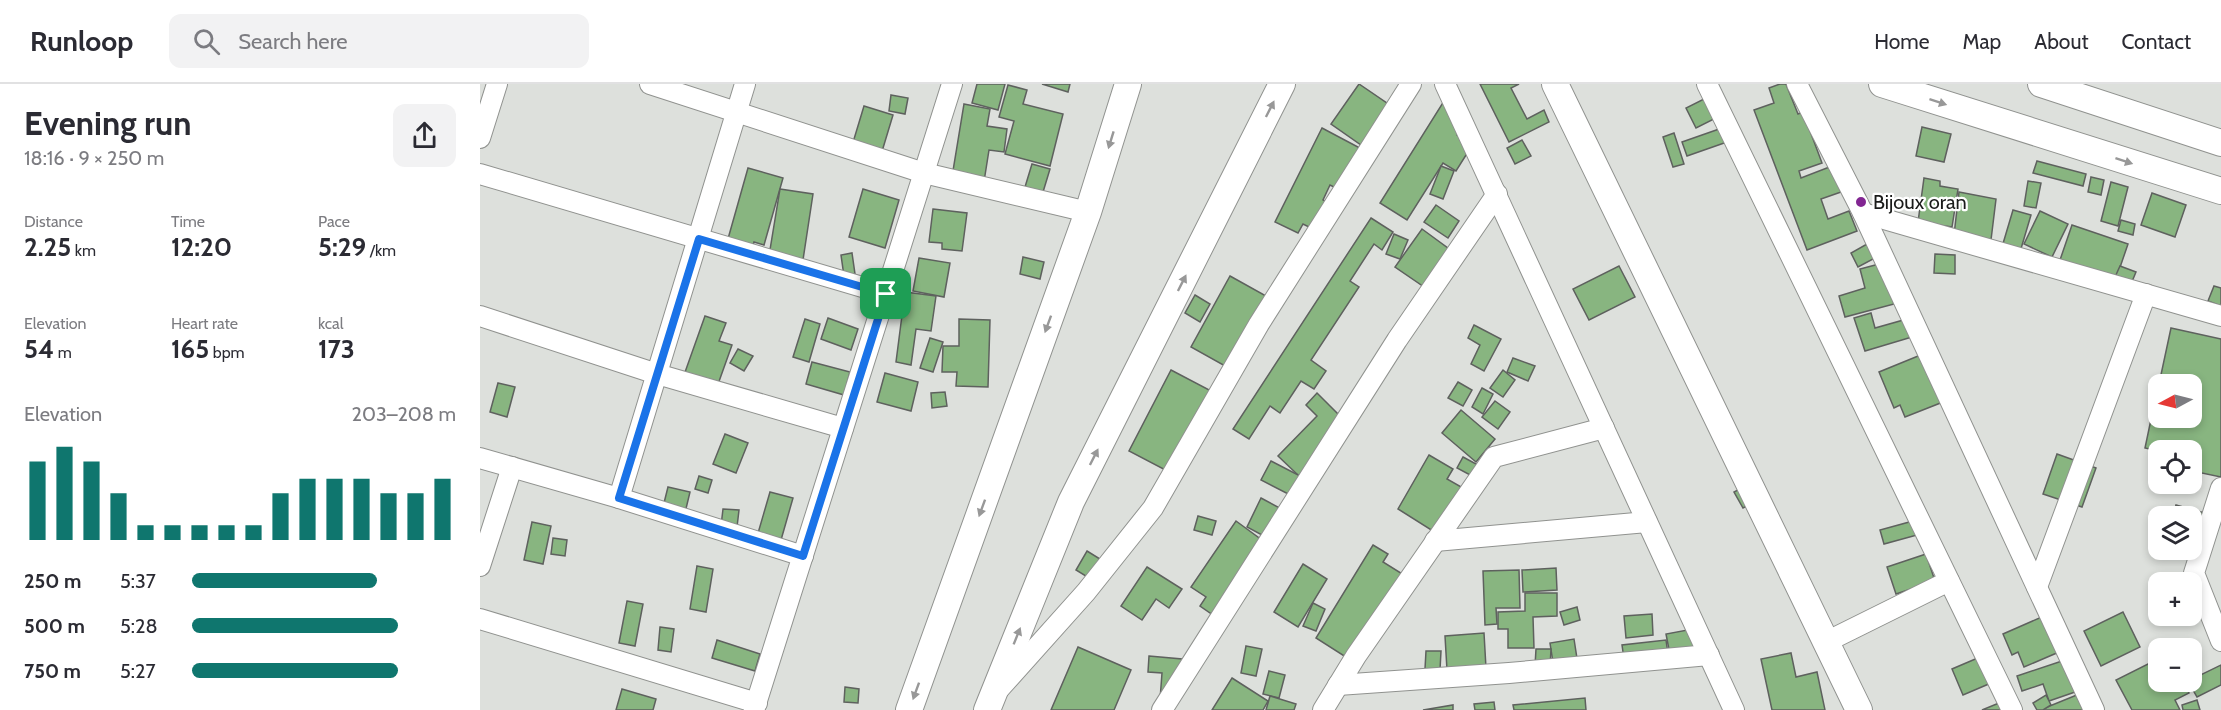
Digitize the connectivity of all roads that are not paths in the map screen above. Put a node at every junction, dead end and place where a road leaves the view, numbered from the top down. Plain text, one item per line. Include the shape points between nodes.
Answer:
1 (497, 84) edge
2 (650, 84) edge
3 (745, 84) edge
4 (952, 84) edge
5 (1128, 84) edge
6 (1282, 84) edge
7 (1411, 84) edge
8 (1445, 84) edge
9 (1555, 84) edge
10 (1707, 84) edge
11 (1797, 84) edge
12 (1882, 84) edge
13 (2041, 84) edge
14 (2065, 88) edge
15 (737, 112) junction
16 (480, 138) edge
17 (2221, 143) edge
18 (924, 173) junction
19 (480, 174) edge
20 (2221, 191) edge
21 (1497, 194) junction
22 (1088, 212) junction
23 (1863, 213) junction
24 (699, 239) junction
25 (886, 294) junction
26 (2146, 294) junction
27 (480, 316) edge
28 (2221, 316) edge
29 (657, 374) junction
30 (843, 428) junction
31 (1604, 428) junction
32 (480, 458) edge
33 (512, 467) junction
34 (2221, 488) edge
35 (619, 498) junction
36 (1647, 522) junction
37 (1435, 541) junction
38 (803, 556) junction
39 (480, 566) edge
40 (1949, 581) junction
41 (2037, 587) junction
42 (480, 620) edge
43 (2221, 641) edge
44 (1826, 642) junction
45 (1708, 655) junction
46 (1338, 685) junction
47 (990, 703) edge
48 (756, 706) edge
49 (909, 710) edge
50 (1162, 710) edge
51 (1323, 710) edge
52 (1734, 710) edge
53 (1859, 710) edge
54 (2012, 710) edge
55 (2094, 710) edge

1 - 16 street
2 - 15 street
3 - 15 street
4 - 18 street
5 -> 22 street
47 -> 6 street via 1071,502
7 - 47 street via 1258,324 1153,508
8 - 21 street
9 - 44 street
10 - 40 street
11 - 23 street
12 -> 20 street
13 - 14 street
14 - 17 street
15 - 18 street
15 - 24 street
18 - 22 street
18 - 25 street
19 - 24 street
21 - 31 street
21 - 50 street via 1397,340
22 -> 49 street
23 - 26 street
23 - 41 street
24 - 25 street
24 - 29 street
25 - 30 street
26 - 28 street
26 - 41 street
27 - 29 street
29 - 30 street
29 - 35 street
30 - 38 street
31 - 36 street
31 - 37 street via 1494,457
32 - 33 street
33 - 35 street
33 - 39 street
34 - 43 street via 2194,573
35 - 38 street
36 - 37 street
36 - 45 street
37 - 46 street
38 - 48 street
40 - 44 street
40 - 54 street
41 - 55 street
42 - 48 street
44 - 53 street
45 - 46 street
45 - 52 street
46 - 51 street

